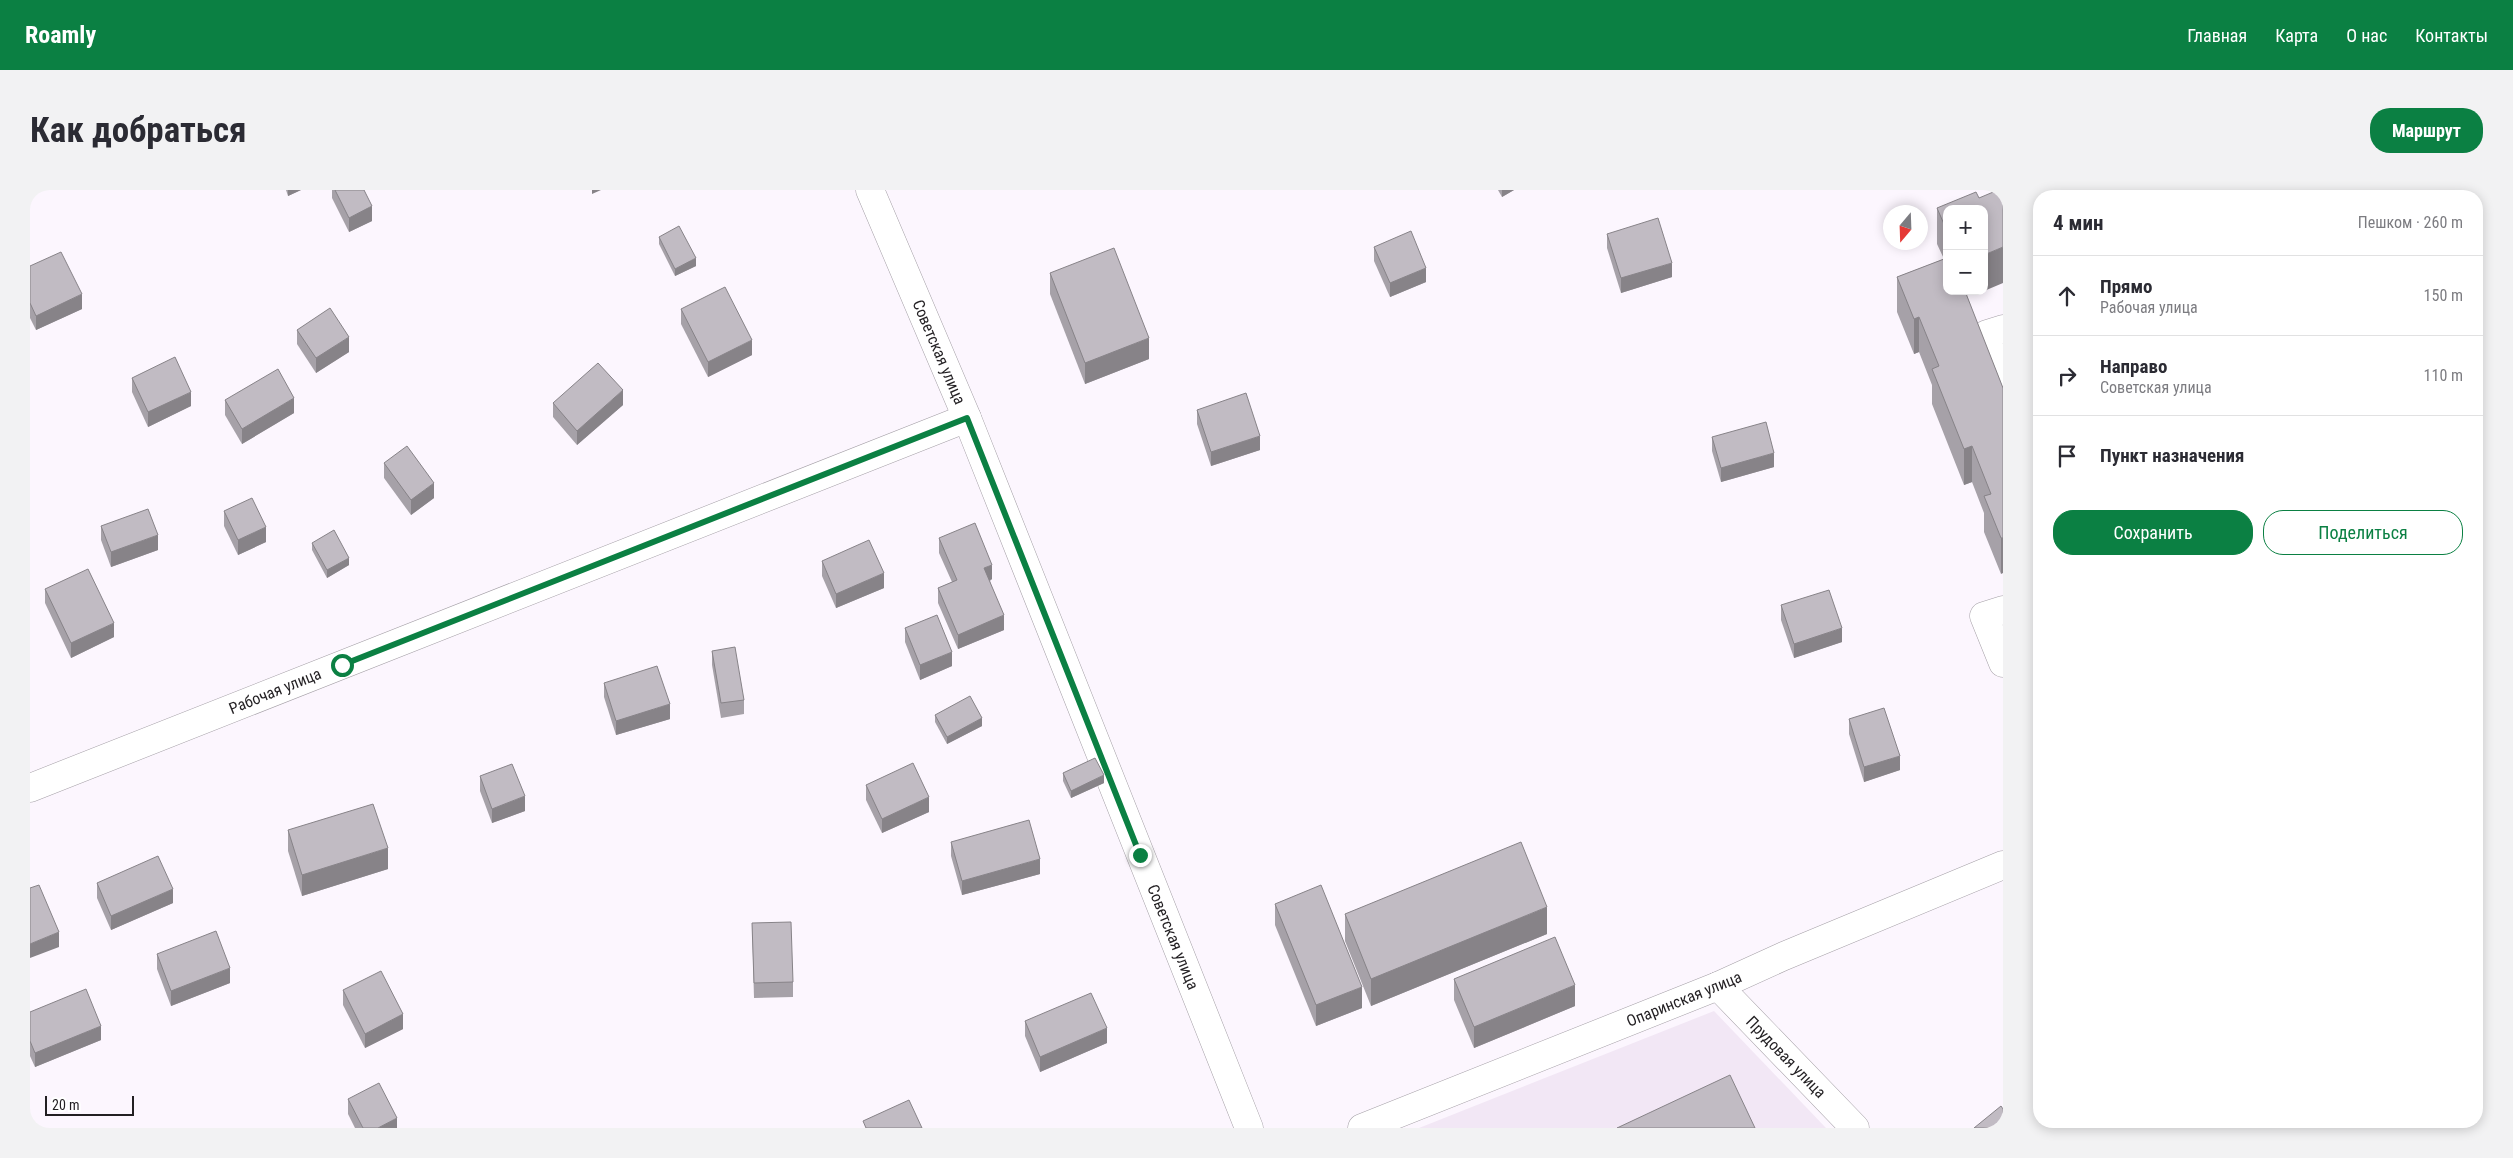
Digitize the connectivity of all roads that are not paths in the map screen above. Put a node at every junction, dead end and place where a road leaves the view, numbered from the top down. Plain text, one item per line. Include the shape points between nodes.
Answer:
1 (870, 190) edge
2 (2003, 329) edge
3 (2003, 377) edge
4 (967, 418) junction
5 (2003, 610) edge
6 (2003, 663) edge
7 (30, 788) edge
8 (2003, 865) edge
9 (1718, 986) junction
10 (1249, 1128) edge
11 (1362, 1128) edge
12 (1854, 1128) edge

1 - 4 street, Советская улица
2 - 3 street via 1987,334
4 - 7 street, Рабочая улица
4 - 10 street, Советская улица
5 - 6 street via 1984,616
8 - 9 street, Опаринская улица
9 - 11 street, Опаринская улица
9 - 12 street, Прудовая улица

